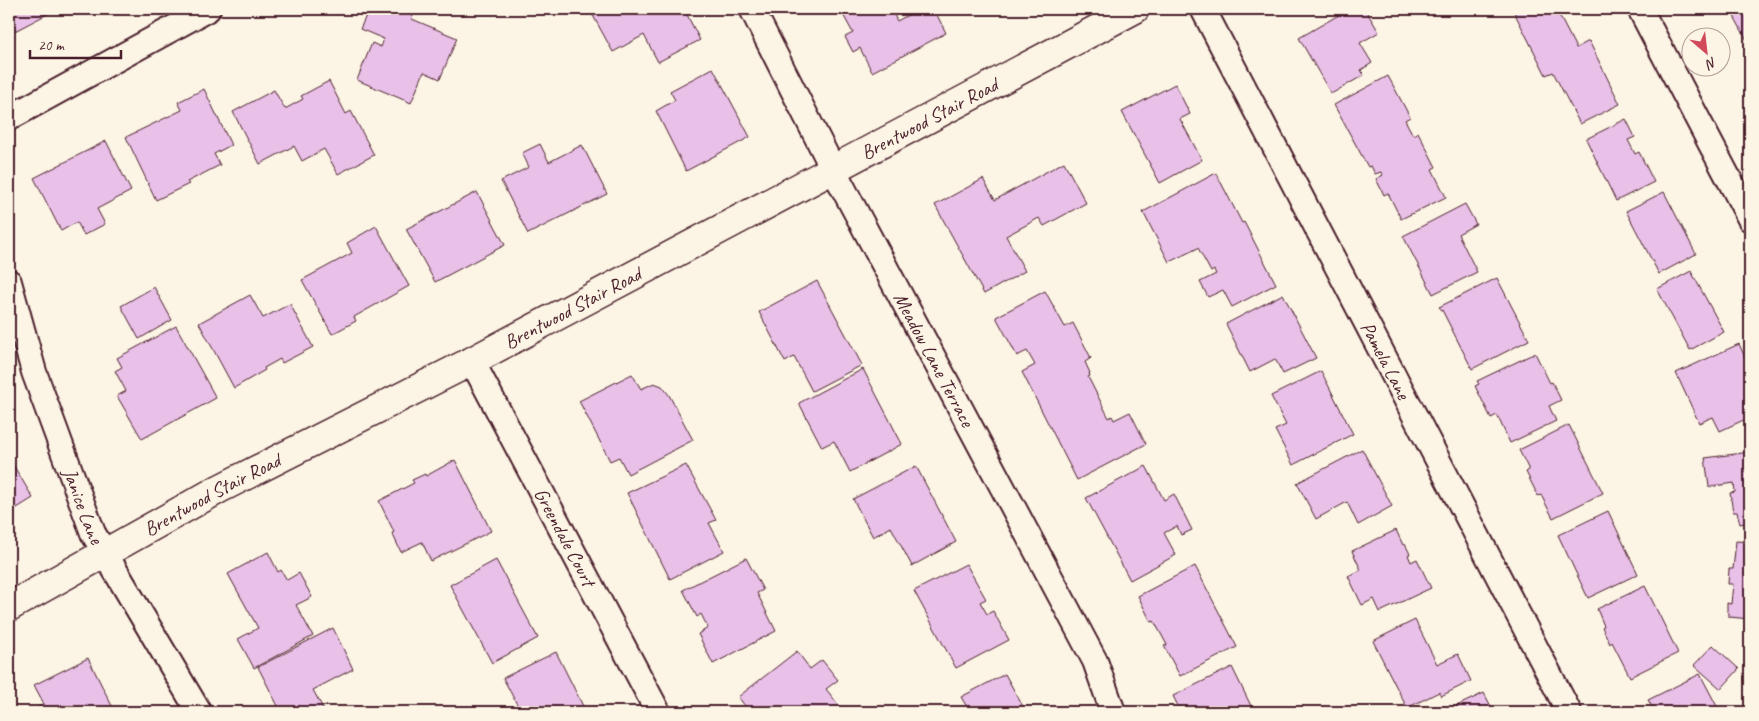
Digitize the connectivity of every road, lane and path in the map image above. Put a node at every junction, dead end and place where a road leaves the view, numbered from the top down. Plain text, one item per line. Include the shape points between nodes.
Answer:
1 (208, 9) edge
2 (752, 9) edge
3 (1135, 9) edge
4 (1204, 9) edge
5 (1640, 9) edge
6 (9, 118) edge
7 (834, 169) junction
8 (1750, 219) edge
9 (9, 282) edge
10 (472, 361) junction
11 (105, 553) junction
12 (9, 607) edge
13 (199, 712) edge
14 (658, 712) edge
15 (1113, 712) edge
16 (1569, 712) edge

1 - 6 street
2 - 7 street, Meadow Lane Terrace
3 - 7 main road, Brentwood Stair Road
4 - 16 street, Pamela Lane
5 - 8 street
7 - 10 main road, Brentwood Stair Road
7 - 15 street, Meadow Lane Terrace via 1095,661
9 - 11 street, Janice Lane via 34,372 94,533
10 - 11 main road, Brentwood Stair Road via 219,489
10 - 14 street, Greendale Court
11 - 12 main road, Brentwood Stair Road
11 - 13 street, Janice Lane

